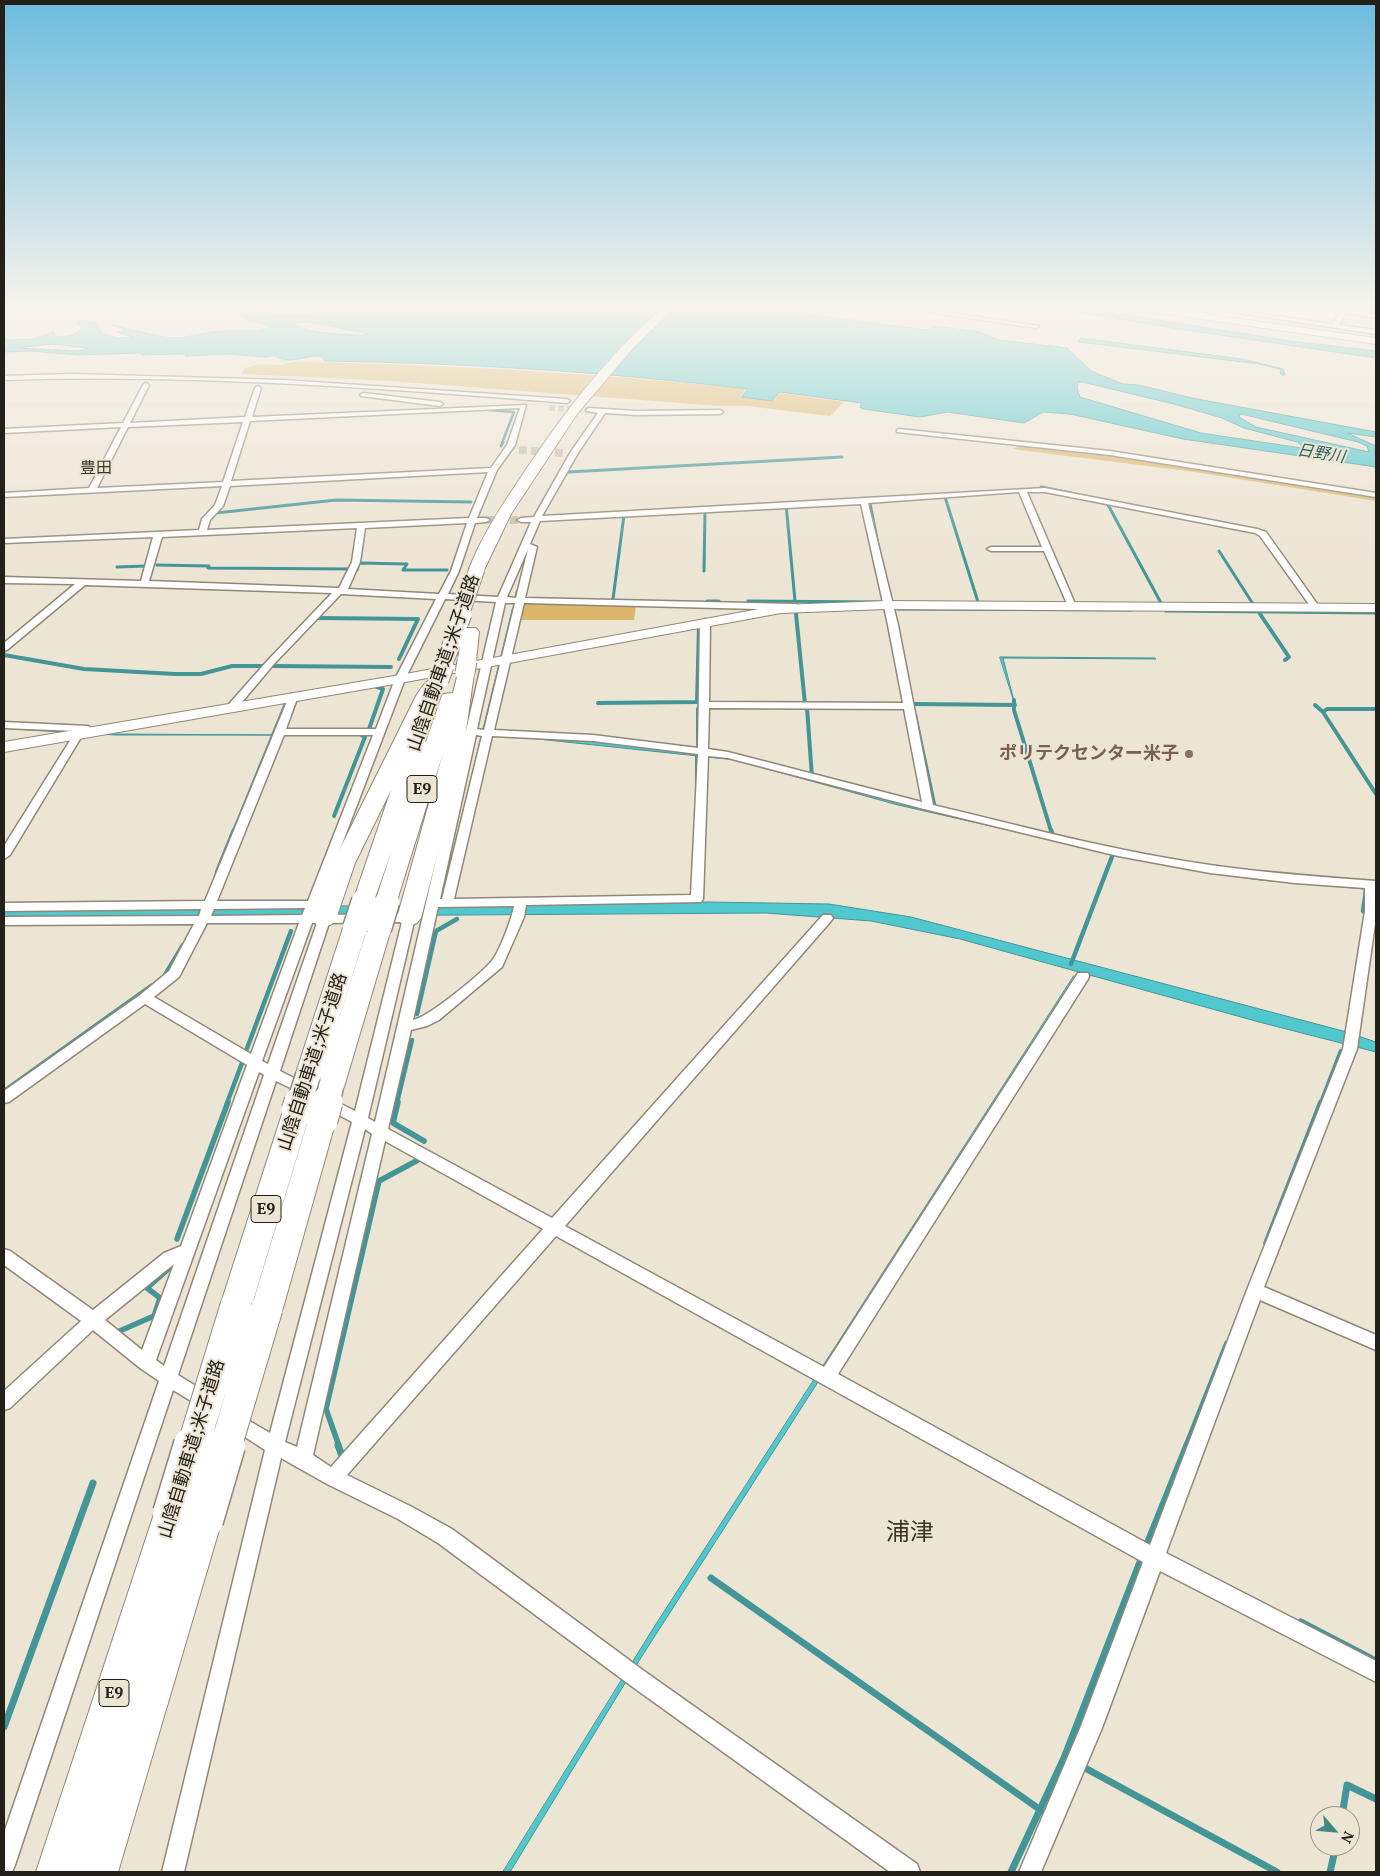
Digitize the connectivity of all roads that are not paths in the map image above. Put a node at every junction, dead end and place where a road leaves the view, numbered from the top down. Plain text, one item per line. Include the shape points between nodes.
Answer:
1 (142, 394) edge
2 (256, 394) edge
3 (352, 394) dead end
4 (436, 394) edge
5 (466, 394) edge
6 (587, 394) edge
7 (588, 394) edge
8 (580, 402) junction
9 (528, 407) junction
10 (540, 407) dead end
11 (486, 408) junction
12 (549, 408) tunnel mouth
13 (603, 411) junction
14 (720, 412) dead end
15 (247, 419) junction
16 (125, 425) junction
17 (4, 431) edge
18 (899, 431) dead end
19 (507, 449) junction
20 (519, 450) tunnel mouth
21 (564, 453) tunnel mouth
22 (574, 453) junction
23 (493, 470) junction
24 (227, 484) junction
25 (92, 490) junction
26 (1022, 490) junction
27 (4, 495) edge
28 (1376, 495) edge
29 (864, 501) junction
30 (537, 518) junction
31 (486, 520) tunnel mouth
32 (521, 520) tunnel mouth
33 (472, 521) junction
34 (362, 524) junction
35 (202, 531) junction
36 (158, 535) junction
37 (4, 541) edge
38 (525, 546) junction
39 (991, 549) dead end
40 (1046, 549) junction
41 (4, 580) edge
42 (83, 582) junction
43 (144, 585) junction
44 (340, 592) junction
45 (443, 598) junction
46 (500, 600) junction
47 (520, 601) junction
48 (887, 605) junction
49 (1072, 606) junction
50 (800, 607) junction
51 (1316, 608) junction
52 (1376, 608) edge
53 (705, 622) junction
54 (4, 648) edge
55 (498, 659) junction
56 (455, 670) junction
57 (400, 679) junction
58 (293, 696) junction
59 (703, 705) junction
60 (233, 706) junction
61 (908, 706) junction
62 (4, 725) edge
63 (89, 732) junction
64 (280, 732) junction
65 (380, 732) junction
66 (481, 732) junction
67 (4, 747) edge
68 (703, 754) junction
69 (928, 807) junction
70 (4, 855) edge
71 (1373, 887) edge
72 (521, 902) junction
73 (447, 903) junction
74 (4, 907) edge
75 (206, 911) junction
76 (312, 911) junction
77 (426, 911) junction
78 (827, 918) dead end
79 (4, 921) edge
80 (367, 929) junction
81 (1083, 976) dead end
82 (145, 998) junction
83 (405, 1027) junction
84 (256, 1063) junction
85 (272, 1073) junction
86 (4, 1098) edge
87 (360, 1119) junction
88 (380, 1130) junction
89 (556, 1228) junction
90 (187, 1250) junction
91 (4, 1256) edge
92 (1254, 1290) junction
93 (93, 1320) junction
94 (1376, 1343) edge
95 (146, 1363) junction
96 (169, 1378) junction
97 (826, 1378) junction
98 (4, 1402) edge
99 (275, 1446) junction
100 (303, 1458) junction
101 (333, 1478) junction
102 (188, 1517) junction
103 (1155, 1558) junction
104 (1376, 1672) edge
105 (4, 1865) edge
106 (57, 1872) edge
107 (97, 1872) edge
108 (173, 1872) edge
109 (909, 1872) edge
110 (1030, 1872) edge

1 - 16 street
2 - 15 street
3 - 11 street
4 - 9 street
5 - 8 street
6 - 8 highway, 山陰自動車道;米子道路
7 - 8 highway, 山陰自動車道;米子道路
8 - 13 street
8 - 56 highway, 山陰自動車道;米子道路 via 484,569
9 - 11 street
9 - 19 street
10 - 12 street
11 - 15 street
13 - 14 street
13 - 22 street
15 - 16 street
15 - 24 street
16 - 17 street
16 - 25 street
18 - 28 street via 1110,454
19 - 20 street
19 - 23 street
21 - 22 street
22 - 30 street
23 - 24 street
23 - 33 street
24 - 25 street
24 - 35 street via 219,506 206,519
25 - 27 street
26 - 29 street
26 - 40 street
26 - 51 street via 1045,490 1257,531 1263,534
29 - 30 street
29 - 48 street
30 - 32 street
30 - 38 street
31 - 33 street
33 - 34 street
33 - 45 street
34 - 35 street
34 - 44 street via 356,562
35 - 36 street
36 - 37 street
36 - 43 street
38 - 46 street
38 - 47 street via 533,547
39 - 40 street
40 - 49 street
41 - 42 street
42 - 43 street
42 - 54 street
43 - 44 street via 252,586
44 - 45 street
44 - 60 street
45 - 46 street
45 - 57 street
46 - 47 street
46 - 55 street
47 - 50 street
47 - 55 street
48 - 49 street
48 - 50 street
48 - 61 street
49 - 51 street
50 - 53 street
51 - 52 street
53 - 55 street
53 - 59 street
55 - 57 street
55 - 66 street
55 - 66 street
56 - 76 highway via 425,696 344,863
56 - 77 highway via 452,760
56 - 80 highway, 山陰自動車道;米子道路 / E9, bridge via 387,902
56 - 80 highway, 山陰自動車道;米子道路 / E9, bridge via 364,901
57 - 58 street
57 - 65 street
58 - 60 street
58 - 64 street
59 - 61 street
59 - 68 street
60 - 63 street
61 - 69 street
62 - 63 street
63 - 67 street
63 - 70 street
64 - 65 street
64 - 75 street
65 - 76 street
66 - 68 street via 593,738
66 - 73 street
66 - 77 street
68 - 69 street via 743,758
68 - 72 street via 698,899
69 - 71 street via 1118,852 1210,869
71 - 92 street via 1352,1041
72 - 73 street
72 - 83 street via 497,964 434,1017
73 - 77 street
74 - 75 street
75 - 76 street
75 - 79 street
75 - 82 street via 174,974
76 - 77 street
76 - 84 street
76 - 85 street
77 - 83 street
77 - 87 street
78 - 89 street
80 - 102 highway, 山陰自動車道;米子道路 / E9, bridge
81 - 97 street
82 - 84 street
82 - 86 street
83 - 88 street
84 - 85 street
84 - 90 street
85 - 87 street
85 - 96 street
87 - 88 street
87 - 99 street
88 - 89 street
88 - 100 street
89 - 97 street
89 - 101 street
90 - 93 street via 170,1258
90 - 95 street
91 - 93 street
92 - 94 street
92 - 103 street
93 - 95 street
93 - 98 street
95 - 96 street
96 - 99 street
96 - 105 street
97 - 103 street
99 - 100 street
99 - 108 street
100 - 101 street
101 - 109 street via 444,1536
102 - 106 highway, 山陰自動車道;米子道路 / E9
102 - 107 highway, 山陰自動車道;米子道路 / E9
103 - 104 street
103 - 110 street via 1091,1728

